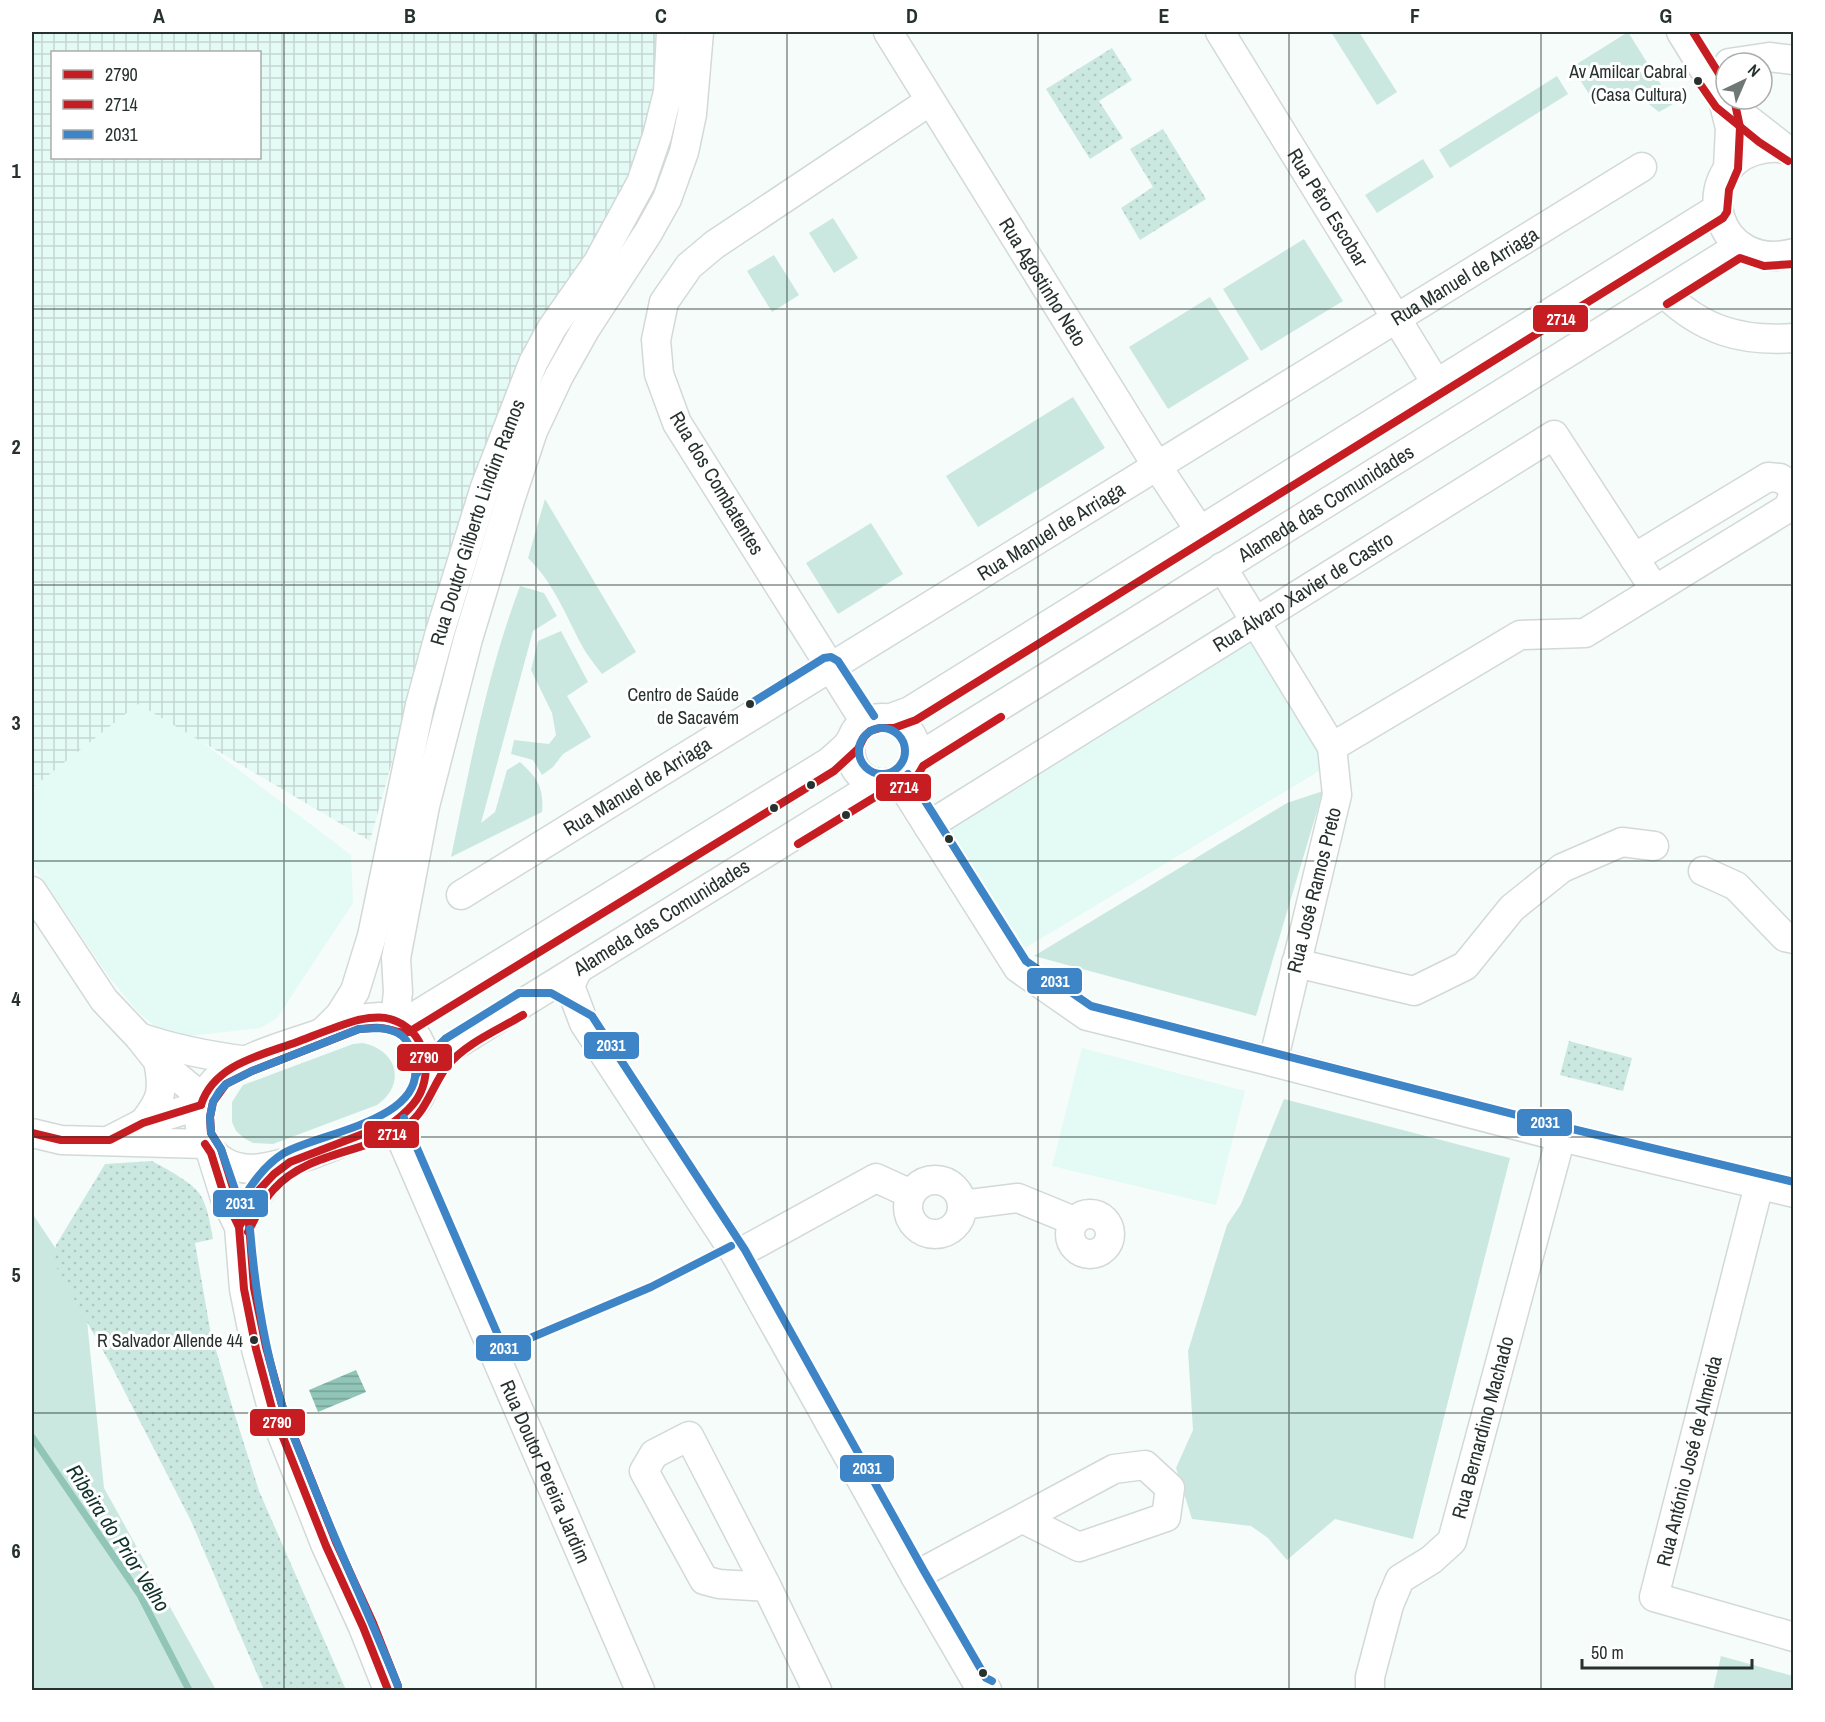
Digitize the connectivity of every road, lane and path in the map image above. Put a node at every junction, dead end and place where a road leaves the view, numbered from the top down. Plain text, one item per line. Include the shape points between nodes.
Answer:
1 (671, 32) edge
2 (699, 32) edge
3 (888, 32) edge
4 (1220, 32) edge
5 (1681, 32) edge
6 (1774, 58) edge
7 (1794, 60) edge
8 (1714, 62) edge
9 (930, 101) junction
10 (1726, 111) edge
11 (1738, 111) edge
12 (1790, 150) edge
13 (1642, 167) dead end
14 (1728, 168) junction
15 (1718, 209) junction
16 (1738, 246) junction
17 (1789, 259) edge
18 (1664, 293) junction
19 (1397, 318) junction
20 (1794, 338) edge
21 (1436, 383) junction
22 (1157, 466) junction
23 (1200, 531) junction
24 (1634, 558) junction
25 (1222, 567) junction
26 (1654, 590) junction
27 (1256, 622) junction
28 (830, 667) junction
29 (869, 728) junction
30 (1332, 747) junction
31 (897, 774) junction
32 (928, 826) junction
33 (1654, 846) dead end
34 (1702, 871) dead end
35 (32, 891) edge
36 (460, 895) dead end
37 (1794, 939) edge
38 (396, 958) junction
39 (1296, 963) junction
40 (578, 969) junction
41 (454, 994) junction
42 (523, 1003) junction
43 (399, 1021) junction
44 (584, 1023) junction
45 (324, 1031) junction
46 (140, 1037) junction
47 (158, 1061) junction
48 (248, 1061) junction
49 (1274, 1062) junction
50 (425, 1081) junction
51 (202, 1101) junction
52 (394, 1122) junction
53 (143, 1123) junction
54 (32, 1132) edge
55 (1562, 1137) junction
56 (110, 1140) junction
57 (208, 1148) junction
58 (290, 1161) junction
59 (1760, 1185) junction
60 (1794, 1193) edge
61 (911, 1194) junction
62 (962, 1205) junction
63 (1074, 1221) dead end
64 (239, 1227) junction
65 (736, 1254) junction
66 (1023, 1519) dead end
67 (915, 1576) junction
68 (767, 1587) junction
69 (1794, 1636) edge
70 (388, 1690) edge
71 (640, 1690) edge
72 (817, 1690) edge
73 (987, 1690) edge
74 (1370, 1690) edge

1 - 45 street, Rua Doutor Gilberto Lindim Ramos via 668,92 641,183 598,262 533,363 485,487 420,705 372,936 352,997
2 - 38 street, Rua Doutor Gilberto Lindim Ramos via 692,114 684,152 667,199 559,376 533,431 511,498 468,639 425,806
3 - 9 street, Rua Agostinho Neto
4 - 19 street, Rua Pêro Escobar
5 - 8 street
6 - 7 street
9 - 22 street, Rua Agostinho Neto
9 - 28 street, Rua dos Combatentes via 714,245 689,266 664,302 656,340 659,374 677,423
10 - 14 street via 1730,128
11 - 12 street
12 - 14 street via 1765,147 1745,154
13 - 19 street, Rua Manuel de Arriaga
14 - 15 street via 1719,187
15 - 16 street via 1724,229
15 - 21 street
16 - 17 street via 1758,255
16 - 18 street, Alameda das Comunidades
18 - 20 street via 1696,320 1730,334 1767,340
18 - 25 street, Alameda das Comunidades
19 - 21 street, Rua Pêro Escobar
19 - 22 street, Rua Manuel de Arriaga
21 - 23 street
22 - 23 street, Rua Agostinho Neto
22 - 28 street, Rua Manuel de Arriaga
23 - 29 street via 910,711
24 - 26 street
24 - 26 street via 1767,477 1780,478 1791,485 1793,496 1788,508
24 - 27 street, Rua Álvaro Xavier de Castro via 1554,435
25 - 27 street, Rua José Ramos Preto
25 - 31 street, Alameda das Comunidades
26 - 30 street via 1586,633 1520,635
27 - 30 street, Rua José Ramos Preto
27 - 32 street, Rua Álvaro Xavier de Castro
28 - 29 street, Rua dos Combatentes
28 - 36 street, Rua Manuel de Arriaga
29 - 31 street via 903,724 911,734 916,746
29 - 31 street via 849,755 854,768 862,777
29 - 41 street via 829,762
30 - 39 street, Rua José Ramos Preto via 1337,795
31 - 32 street
31 - 40 street, Alameda das Comunidades
32 - 49 street via 1018,968 1087,1016
33 - 39 street via 1622,842 1562,868 1512,908 1465,966 1414,991
34 - 37 street via 1736,886 1785,937
35 - 46 street via 104,1000
38 - 41 street via 417,984
38 - 43 street, Rua Doutor Gilberto Lindim Ramos
39 - 49 street, Rua José Ramos Preto
40 - 42 street, Alameda das Comunidades
40 - 44 street via 570,986
41 - 43 street
42 - 44 street via 548,1004
42 - 50 street, Alameda das Comunidades via 452,1047
43 - 45 street via 357,1019
43 - 50 street via 423,1049
44 - 65 street
45 - 48 street
46 - 47 street
46 - 48 street via 170,1048
47 - 51 street
47 - 53 street via 161,1095
48 - 51 street via 219,1076
49 - 55 street
50 - 52 street, Alameda das Comunidades via 413,1105
51 - 53 street
51 - 57 street via 199,1128
52 - 58 street
52 - 71 street, Rua Doutor Pereira Jardim
53 - 56 street
54 - 56 street via 61,1140
55 - 59 street
55 - 74 street, Rua Bernardino Machado via 1452,1541 1400,1579 1386,1615
56 - 57 street
57 - 58 street via 224,1161 251,1169
57 - 64 street
58 - 64 street via 259,1190
59 - 60 street
59 - 69 street, Rua António José de Almeida via 1654,1597
61 - 62 street via 922,1183 941,1181 957,1191
61 - 62 street via 911,1221 918,1229 936,1235 954,1228
61 - 65 street via 876,1178
62 - 63 street via 1018,1198
64 - 70 street via 244,1289 273,1412
65 - 67 street
66 - 67 street
67 - 73 street via 979,1686
68 - 68 street via 689,1436 654,1454 644,1471 704,1580
68 - 72 street

